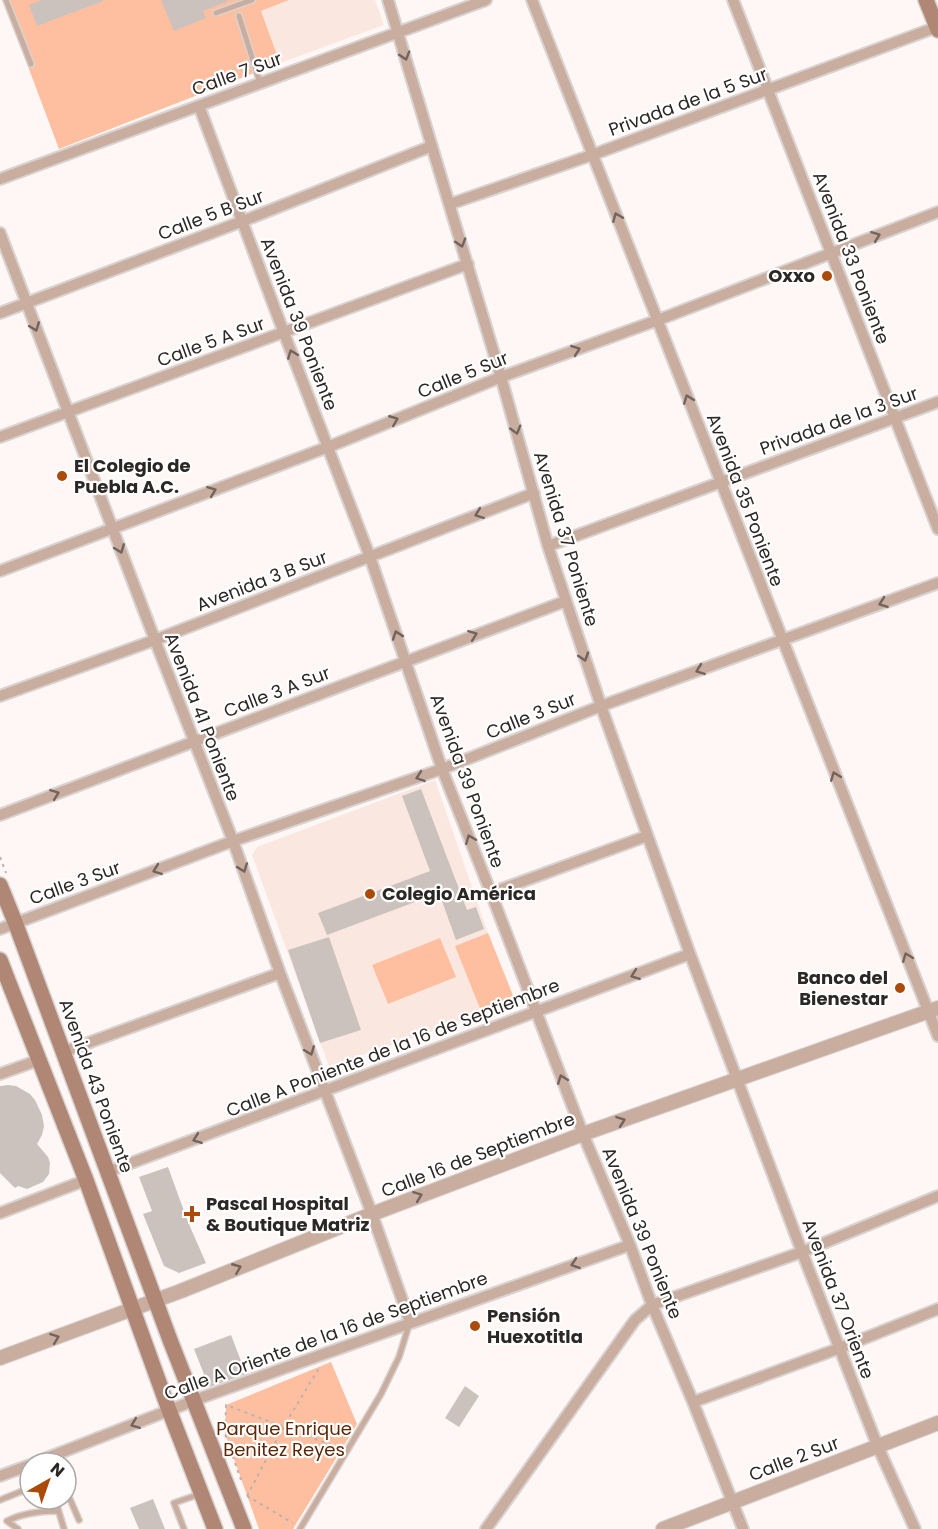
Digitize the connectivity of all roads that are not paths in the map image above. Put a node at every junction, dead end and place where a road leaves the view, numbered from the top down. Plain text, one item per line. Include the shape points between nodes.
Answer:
1 (6, 0) edge
2 (252, 0) edge
3 (388, 0) edge
4 (486, 0) edge
5 (532, 0) edge
6 (733, 0) edge
7 (926, 0) edge
8 (216, 13) dead end
9 (239, 16) dead end
10 (937, 28) edge
11 (397, 32) junction
12 (31, 64) dead end
13 (260, 83) junction
14 (768, 90) junction
15 (199, 106) junction
16 (432, 146) junction
17 (592, 155) junction
18 (0, 179) edge
19 (450, 204) junction
20 (938, 212) edge
21 (243, 221) junction
22 (0, 233) edge
23 (831, 253) junction
24 (468, 264) junction
25 (26, 303) junction
26 (0, 313) edge
27 (658, 320) junction
28 (284, 333) junction
29 (501, 377) junction
30 (938, 402) edge
31 (68, 412) junction
32 (895, 417) junction
33 (0, 437) edge
34 (328, 447) junction
35 (720, 483) junction
36 (534, 493) junction
37 (112, 528) junction
38 (938, 529) edge
39 (548, 546) junction
40 (370, 557) junction
41 (0, 571) edge
42 (938, 583) edge
43 (566, 600) junction
44 (155, 640) junction
45 (782, 640) junction
46 (405, 660) junction
47 (0, 696) edge
48 (601, 706) junction
49 (194, 741) junction
50 (442, 769) junction
51 (0, 814) edge
52 (647, 836) junction
53 (233, 842) junction
54 (0, 885) edge
55 (491, 893) junction
56 (15, 922) junction
57 (0, 929) edge
58 (690, 954) junction
59 (0, 960) edge
60 (280, 973) junction
61 (933, 1010) edge
62 (536, 1011) junction
63 (938, 1036) edge
64 (63, 1052) junction
65 (39, 1060) junction
66 (0, 1074) edge
67 (737, 1079) junction
68 (325, 1091) junction
69 (583, 1134) junction
70 (107, 1172) junction
71 (86, 1180) junction
72 (938, 1196) edge
73 (0, 1213) edge
74 (372, 1214) junction
75 (630, 1245) junction
76 (802, 1252) junction
77 (156, 1300) junction
78 (652, 1305) junction
79 (133, 1309) junction
80 (938, 1309) edge
81 (410, 1322) junction
82 (840, 1348) junction
83 (0, 1358) edge
84 (194, 1401) junction
85 (693, 1402) junction
86 (169, 1410) junction
87 (938, 1423) edge
88 (878, 1447) junction
89 (74, 1451) edge
90 (18, 1469) edge
91 (0, 1476) edge
92 (18, 1493) edge
93 (201, 1493) junction
94 (0, 1500) edge
95 (732, 1502) junction
96 (39, 1511) edge
97 (58, 1511) edge
98 (75, 1511) edge
99 (79, 1520) dead end
100 (298, 1527) edge
101 (18, 1529) edge
102 (64, 1529) edge
103 (184, 1529) edge
104 (215, 1529) edge
105 (244, 1529) edge
106 (486, 1529) edge
107 (663, 1529) edge
108 (743, 1529) edge
109 (915, 1529) edge

1 - 12 lane
2 - 8 lane
3 - 11 street, Avenida 37 Poniente
4 - 11 street, Calle 7 Sur
5 - 17 street, Avenida 35 Poniente
6 - 14 street, Avenida 33 Poniente
7 - 10 main road
9 - 13 lane
10 - 14 street, Privada de la 5 Sur
11 - 13 street, Calle 7 Sur
11 -> 16 street, Avenida 37 Poniente
13 - 15 street, Calle 7 Sur
14 - 17 street, Privada de la 5 Sur
14 - 23 street, Avenida 33 Poniente
15 - 18 street, Calle 7 Sur
15 - 21 street, Avenida 39 Poniente
16 - 19 street, Avenida 37 Poniente
16 - 21 street, Calle 5 B Sur
17 - 19 street, Privada de la 5 Sur
27 -> 17 street, Avenida 35 Poniente
19 -> 24 street, Avenida 37 Poniente
23 -> 20 street, Calle 5 Sur
21 - 25 street, Calle 5 B Sur
21 - 28 street, Avenida 39 Poniente
22 - 25 street, Avenida 41 Poniente
23 - 27 street, Calle 5 Sur
23 - 32 street, Avenida 33 Poniente
24 - 28 street, Calle 5 A Sur
24 - 29 street, Avenida 37 Poniente
25 - 26 street, Calle 5 B Sur
25 -> 31 street, Avenida 41 Poniente
29 -> 27 street, Calle 5 Sur
35 -> 27 street, Avenida 35 Poniente
28 - 31 street, Calle 5 A Sur
34 -> 28 street, Avenida 39 Poniente
34 -> 29 street, Calle 5 Sur
29 -> 36 street, Avenida 37 Poniente
30 - 32 street, Privada de la 3 Sur
31 - 33 street, Calle 5 A Sur
31 - 37 street, Avenida 41 Poniente
32 - 35 street, Privada de la 3 Sur
32 - 38 street, Avenida 33 Poniente
37 -> 34 street, Calle 5 Sur
34 - 40 street, Avenida 39 Poniente
35 - 39 street, Privada de la 3 Sur
35 - 45 street, Avenida 35 Poniente
36 - 39 street, Avenida 37 Poniente
36 -> 40 street, Avenida 3 B Sur
37 - 41 street, Calle 5 Sur
37 -> 44 street, Avenida 41 Poniente
39 - 43 street, Avenida 37 Poniente
40 - 44 street, Avenida 3 B Sur
46 -> 40 street, Avenida 39 Poniente
42 -> 45 street, Calle 3 Sur
46 -> 43 street, Calle 3 A Sur
43 -> 48 street, Avenida 37 Poniente
44 - 47 street, Avenida 3 B Sur
44 - 49 street, Avenida 41 Poniente
45 -> 48 street, Calle 3 Sur
61 -> 45 street, Avenida 35 Poniente
46 - 49 street, Calle 3 A Sur
46 - 50 street, Avenida 39 Poniente
48 - 50 street, Calle 3 Sur
48 - 52 street, Avenida 37 Poniente
51 -> 49 street, Calle 3 A Sur
49 - 53 street, Avenida 41 Poniente
50 -> 53 street, Calle 3 Sur
55 -> 50 street, Avenida 39 Poniente
52 - 55 street
52 - 58 street, Avenida 37 Poniente
53 -> 56 street, Calle 3 Sur
53 -> 60 street, Avenida 41 Poniente
54 - 56 main road, Avenida 43 Poniente
55 - 62 street, Avenida 39 Poniente
56 - 57 street, Calle 3 Sur
56 - 64 main road, Avenida 43 Poniente
58 -> 62 street, Calle A Poniente de la 16 de Septiembre
58 - 67 street, Avenida 37 Poniente
59 - 65 main road
60 - 64 street
60 -> 68 street, Avenida 41 Poniente
61 - 63 street, Avenida 35 Poniente
61 - 67 street, Calle 16 de Septiembre
62 - 68 street, Calle A Poniente de la 16 de Septiembre
69 -> 62 street, Avenida 39 Poniente
64 - 70 main road, Avenida 43 Poniente
65 - 66 street
65 - 71 main road
69 -> 67 street, Calle 16 de Septiembre
67 - 76 street, Avenida 37 Oriente
68 -> 70 street, Calle A Poniente de la 16 de Septiembre
68 - 74 street, Avenida 41 Poniente
74 -> 69 street, Calle 16 de Septiembre
69 - 75 street, Avenida 39 Poniente
70 - 77 main road, Avenida 43 Poniente
71 - 73 street
71 - 79 main road
72 - 76 street
77 -> 74 street, Calle 16 de Septiembre
74 - 81 street, Avenida 41 Poniente
75 - 78 street, Avenida 39 Poniente
75 -> 81 street, Calle A Oriente de la 16 de Septiembre
76 - 78 street
76 - 82 street, Avenida 37 Oriente
77 - 79 street, Calle 16 de Septiembre
77 - 84 main road, Avenida 43 Poniente
78 - 85 street, Avenida 39 Poniente
78 - 106 street via 635,1320
83 -> 79 street, Calle 16 de Septiembre
79 - 86 main road
80 - 82 street
81 - 84 street, Calle A Oriente de la 16 de Septiembre
81 - 100 lane via 385,1387
82 - 85 street
82 - 88 street, Avenida 37 Oriente
84 - 86 street, Calle A Oriente de la 16 de Septiembre
84 - 105 main road, Avenida 43 Poniente
85 - 95 street, Avenida 39 Poniente
86 -> 89 street, Calle A Oriente de la 16 de Septiembre
86 - 93 main road
87 - 88 street, Calle 2 Sur
88 - 95 street, Calle 2 Sur
88 - 109 street, Avenida 37 Oriente
90 - 91 street
92 - 94 lane
93 - 103 lane via 174,1503
93 - 104 main road
95 - 107 street, Calle 2 Sur
95 - 108 street, Avenida 39 Poniente
96 - 101 lane via 7,1521
97 - 102 lane
98 - 99 lane

